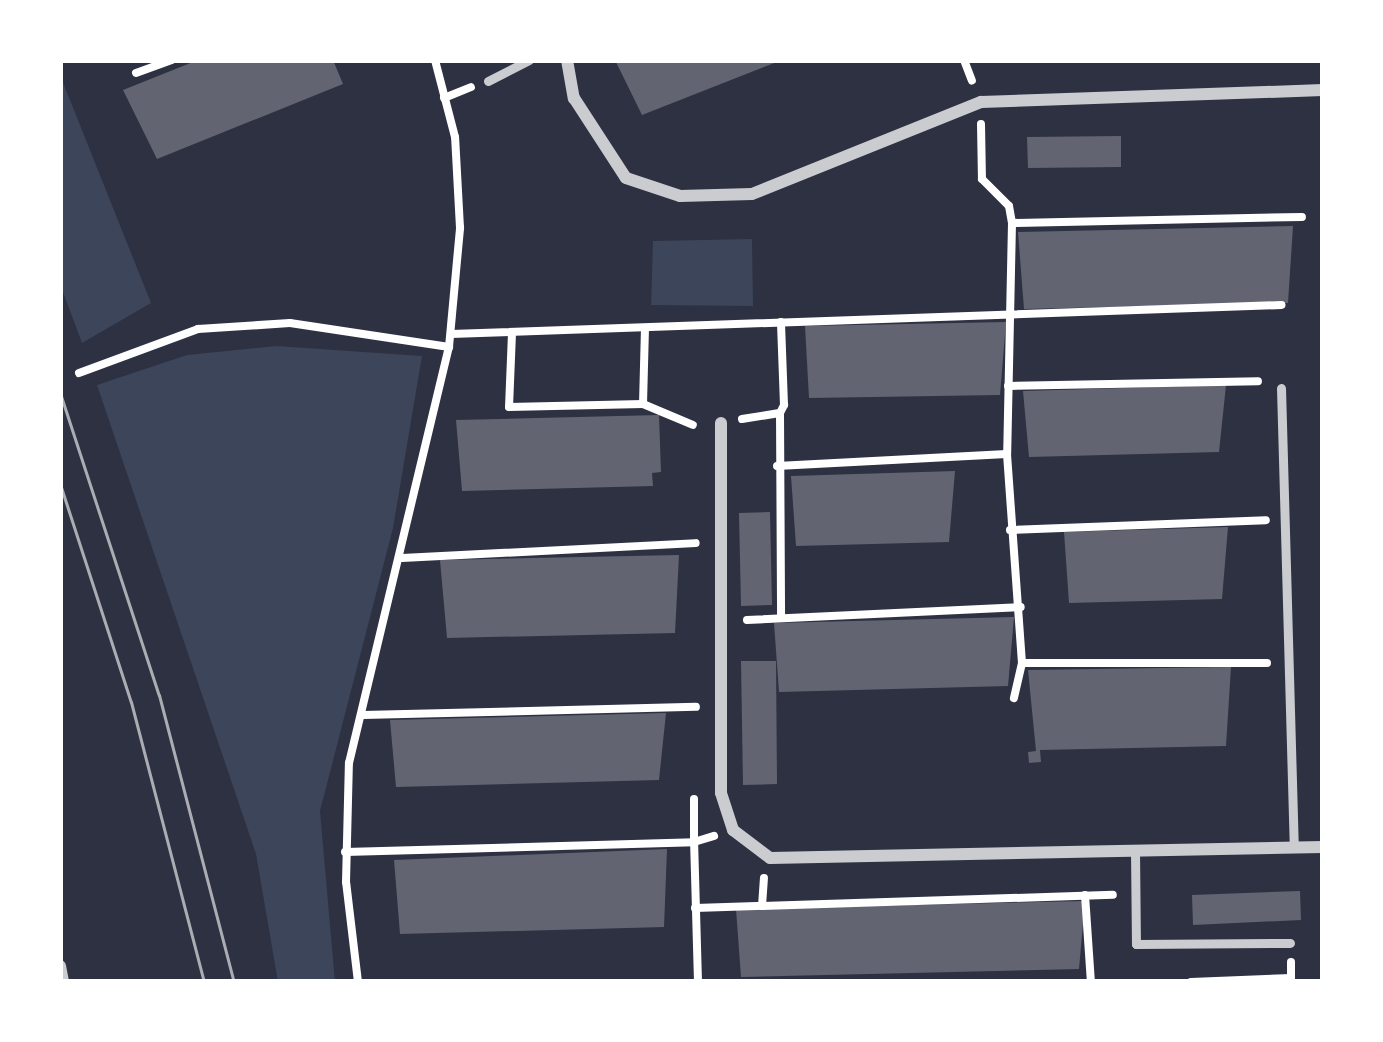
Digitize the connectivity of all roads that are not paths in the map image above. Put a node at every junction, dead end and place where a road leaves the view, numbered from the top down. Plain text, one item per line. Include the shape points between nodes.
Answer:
1 (529, 60) edge
2 (567, 60) edge
3 (488, 81) dead end
4 (1323, 90) edge
5 (1281, 388) road end
6 (721, 423) dead end
7 (1294, 848) junction
8 (1323, 848) edge
9 (1135, 851) junction
10 (1290, 943) road end
11 (60, 966) edge
12 (63, 982) edge

1 - 3 lane
2 - 4 street via 574,98 626,178 680,196 752,194 981,102
5 - 7 lane
6 - 9 street via 721,794 733,830 770,858
7 - 8 street
7 - 9 street
9 - 10 lane via 1136,944
11 - 12 street

